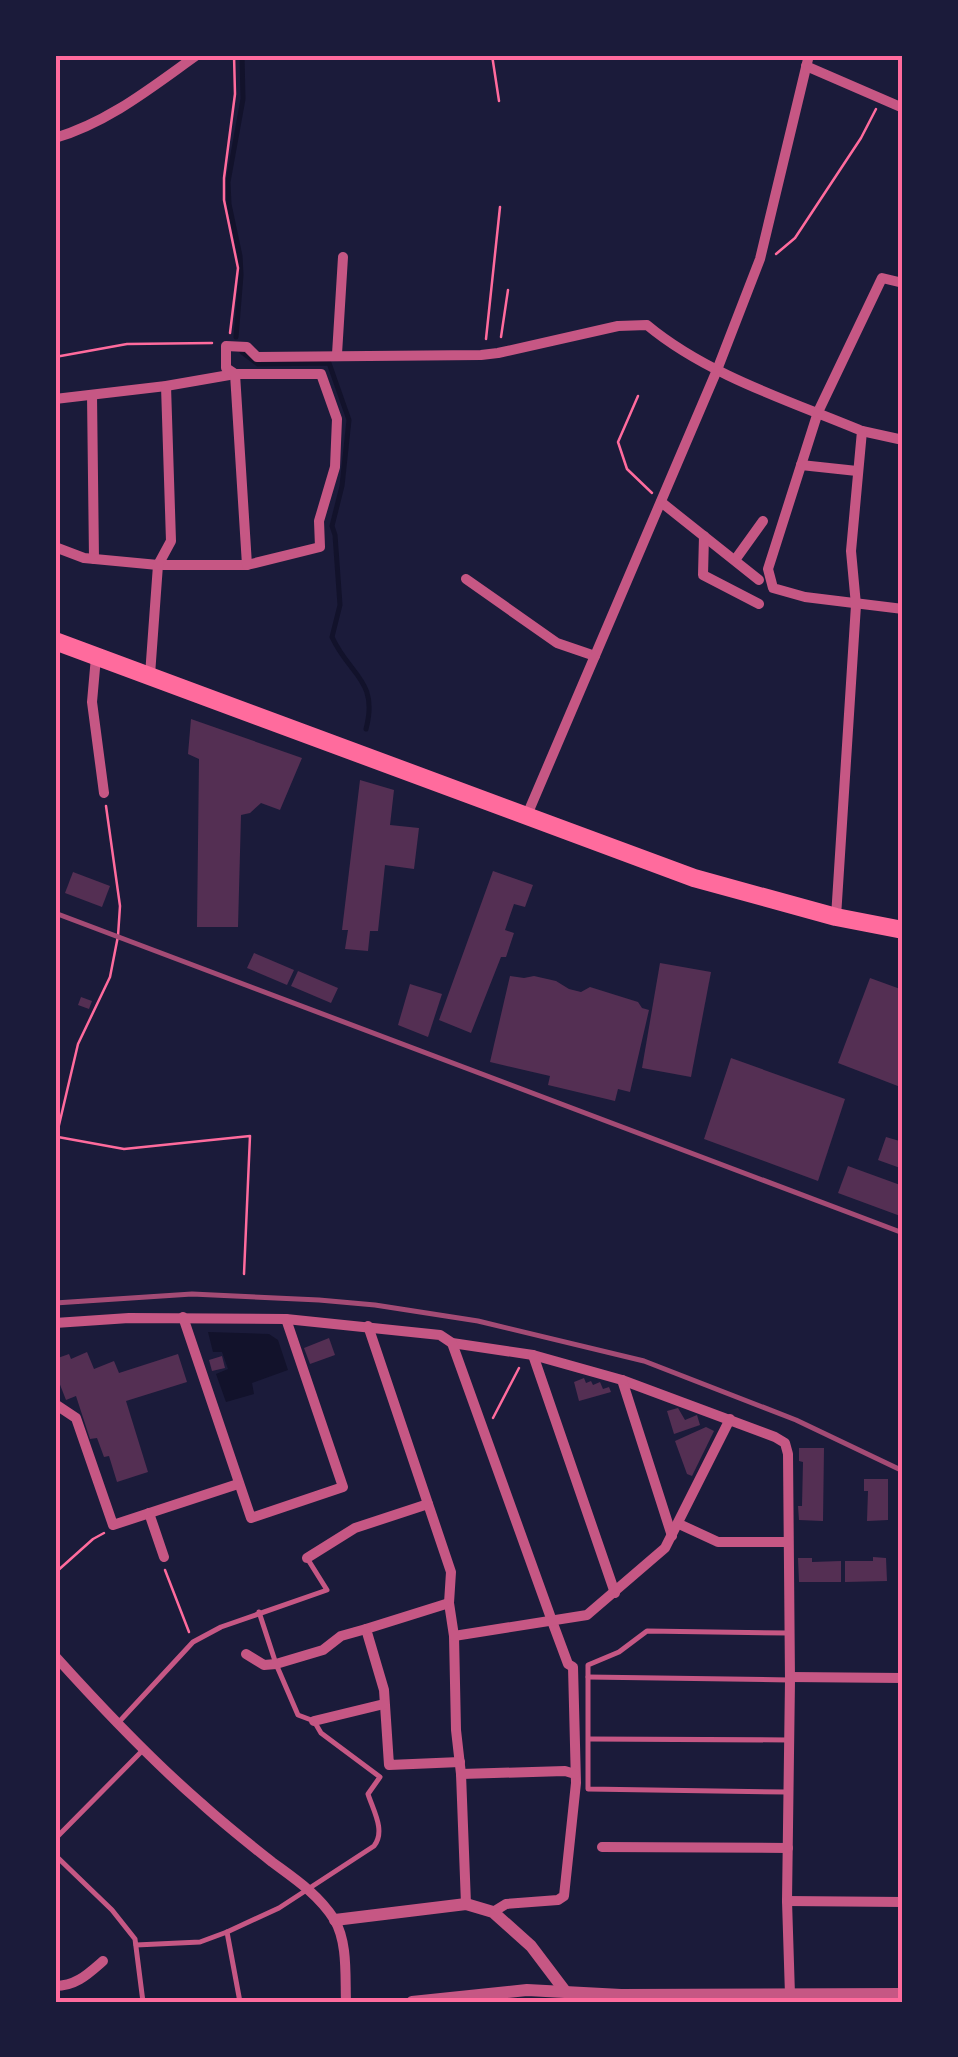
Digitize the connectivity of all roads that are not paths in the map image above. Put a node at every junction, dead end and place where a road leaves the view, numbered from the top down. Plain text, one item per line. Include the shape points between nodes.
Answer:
1 (198, 55) edge
2 (807, 60) edge
3 (903, 108) edge
4 (55, 138) edge
5 (343, 256) dead end
6 (903, 284) edge
7 (337, 354) junction
8 (717, 370) junction
9 (236, 374) junction
10 (166, 386) junction
11 (92, 394) junction
12 (55, 399) edge
13 (818, 412) junction
14 (862, 430) junction
15 (903, 440) edge
16 (802, 465) junction
17 (857, 472) junction
18 (661, 502) junction
19 (762, 521) dead end
20 (704, 536) junction
21 (55, 548) edge
22 (94, 559) junction
23 (735, 560) junction
24 (158, 565) junction
25 (247, 565) junction
26 (466, 578) dead end
27 (760, 580) dead end
28 (758, 604) dead end
29 (856, 604) junction
30 (903, 609) edge
31 (55, 641) edge
32 (96, 656) junction
33 (595, 656) junction
34 (150, 675) junction
35 (104, 794) road end
36 (527, 814) junction
37 (836, 918) junction
38 (903, 930) edge
39 (182, 1317) junction
40 (286, 1318) junction
41 (55, 1323) edge
42 (368, 1326) junction
43 (452, 1343) junction
44 (534, 1355) junction
45 (622, 1380) junction
46 (55, 1404) edge
47 (730, 1419) junction
48 (238, 1484) junction
49 (428, 1504) junction
50 (149, 1513) junction
51 (679, 1524) junction
52 (672, 1537) junction
53 (788, 1542) junction
54 (164, 1556) road end
55 (306, 1558) joint
56 (614, 1593) junction
57 (449, 1603) junction
58 (259, 1612) junction
59 (552, 1621) junction
60 (366, 1629) junction
61 (788, 1633) junction
62 (454, 1636) junction
63 (246, 1654) dead end
64 (55, 1656) edge
65 (276, 1664) junction
66 (588, 1677) junction
67 (790, 1678) junction
68 (903, 1678) edge
69 (384, 1704) junction
70 (314, 1722) junction
71 (118, 1723) junction
72 (588, 1738) junction
73 (788, 1740) junction
74 (144, 1749) junction
75 (461, 1768) junction
76 (575, 1774) junction
77 (789, 1792) junction
78 (55, 1839) edge
79 (602, 1847) dead end
80 (788, 1848) junction
81 (55, 1855) edge
82 (309, 1889) junction
83 (787, 1901) junction
84 (903, 1902) edge
85 (466, 1904) junction
86 (493, 1912) junction
87 (335, 1920) junction
88 (226, 1932) junction
89 (136, 1944) junction
90 (103, 1961) dead end
91 (55, 1986) edge
92 (565, 1990) junction
93 (903, 1994) edge
94 (786, 1997) edge
95 (622, 1998) edge
96 (143, 2002) edge
97 (240, 2002) edge
98 (346, 2002) edge
99 (412, 2002) edge

1 - 4 street via 120,109
2 - 3 street
2 - 8 street via 760,259
5 - 7 street
6 - 13 street via 882,278
7 - 8 street via 498,354 647,325
7 - 9 street via 257,356 247,347 226,346 226,368
8 - 13 street
8 - 18 street
9 - 10 street
9 - 25 street
9 - 25 street via 320,374 337,419 320,547
10 - 11 street
10 - 24 street via 171,541
11 - 12 street
11 - 22 street
13 - 14 street
13 - 16 street
14 - 15 street
14 - 17 street
16 - 17 street
16 - 29 street via 768,569 773,588
17 - 29 street via 851,551
18 - 20 street
18 - 33 street
19 - 23 street
20 - 23 street
20 - 28 street via 702,575
21 - 22 street
22 - 24 street
23 - 27 street
24 - 25 street
24 - 34 street
26 - 33 street via 556,643
29 - 30 street
29 - 37 street
31 - 32 highway
32 - 34 highway
32 - 35 street via 92,702
33 - 36 street
34 - 36 highway
36 - 37 highway via 694,878
37 - 38 highway
39 - 40 street
39 - 41 street
39 - 48 street
40 - 42 street
40 - 48 street via 343,1487 251,1518
42 - 43 street via 440,1335
42 - 49 street
43 - 44 street
43 - 59 street
44 - 45 street
44 - 56 street
45 - 47 street
45 - 52 street
46 - 50 street via 76,1418 113,1525
47 - 51 street
47 - 53 street via 784,1444
48 - 50 street
49 - 55 street via 354,1528
49 - 57 street via 451,1572
50 - 54 street
51 - 52 street
51 - 53 street via 718,1542
52 - 56 street
53 - 61 street
55 - 58 lane via 327,1590
56 - 59 street via 587,1615
57 - 60 street
57 - 62 street
58 - 65 lane
58 - 71 lane via 194,1642
59 - 62 street
59 - 76 street via 573,1667
60 - 65 street
60 - 69 street
61 - 66 lane via 647,1631 588,1665
61 - 67 street
62 - 75 street
63 - 65 street via 264,1666
64 - 71 street
65 - 70 lane via 298,1716
66 - 67 lane
66 - 72 lane
67 - 68 street
67 - 73 street
69 - 70 street
69 - 75 street via 389,1764
70 - 82 lane via 380,1777 368,1794 380,1832 374,1846
71 - 74 street
72 - 73 lane
72 - 77 lane via 588,1790
73 - 77 street
74 - 78 lane
74 - 82 street
75 - 76 street
75 - 85 street
76 - 86 street via 564,1896
77 - 80 street
79 - 80 street
80 - 83 street
81 - 89 lane via 112,1910
82 - 87 street
82 - 88 lane
83 - 84 street
83 - 94 street
85 - 86 street
85 - 87 street
86 - 92 street
87 - 98 street
88 - 89 lane via 200,1942
88 - 97 lane
89 - 96 lane
90 - 91 street via 77,1982
92 - 95 street
92 - 99 street
93 - 94 street
94 - 95 street

